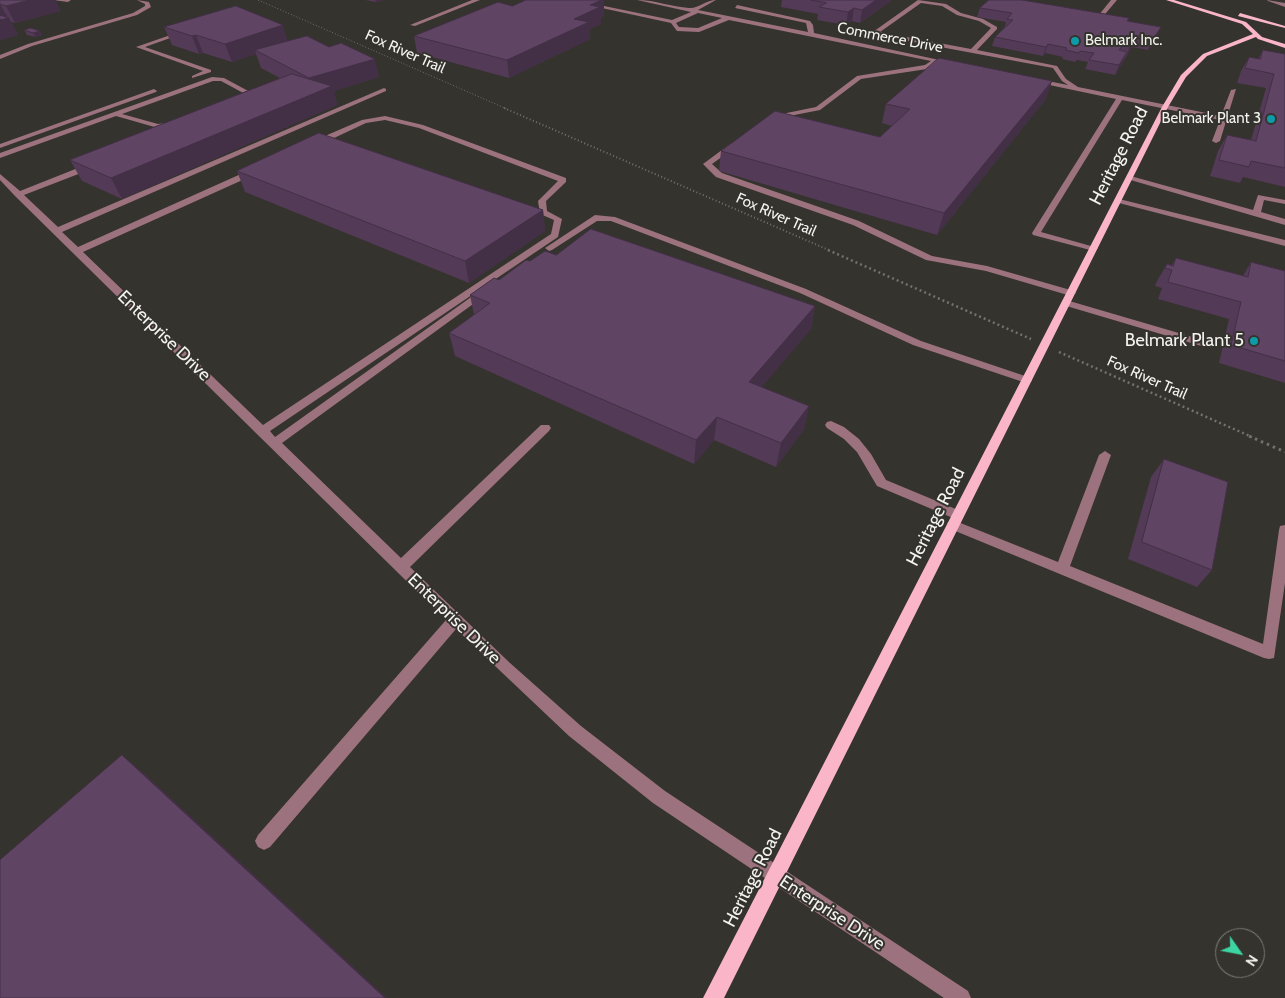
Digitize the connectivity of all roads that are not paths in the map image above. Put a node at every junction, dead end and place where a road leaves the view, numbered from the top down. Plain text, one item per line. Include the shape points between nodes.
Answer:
1 (56, 0) edge
2 (68, 0) edge
3 (140, 0) edge
4 (477, 0) edge
5 (568, 0) edge
6 (640, 0) edge
7 (713, 0) edge
8 (920, 0) edge
9 (1114, 0) edge
10 (1169, 0) edge
11 (1270, 0) edge
12 (741, 2) dead end
13 (1285, 5) edge
14 (736, 8) junction
15 (1226, 10) dead end
16 (695, 11) junction
17 (1081, 15) edge
18 (720, 16) junction
19 (728, 18) junction
20 (672, 22) junction
21 (413, 25) dead end
22 (1284, 27) edge
23 (194, 29) edge
24 (876, 33) junction
25 (1255, 33) junction
26 (811, 35) junction
27 (857, 44) junction
28 (1259, 46) dead end
29 (1285, 46) edge
30 (1243, 48) dead end
31 (974, 52) junction
32 (0, 57) edge
33 (1201, 60) junction
34 (191, 78) dead end
35 (1028, 79) edge
36 (164, 88) dead end
37 (1077, 89) junction
38 (384, 90) dead end
39 (1234, 90) dead end
40 (1120, 98) junction
41 (238, 103) edge
42 (1165, 107) junction
43 (115, 114) junction
44 (1224, 119) junction
45 (184, 121) edge
46 (767, 122) edge
47 (1216, 141) dead end
48 (737, 143) edge
49 (0, 146) edge
50 (302, 150) edge
51 (0, 156) edge
52 (96, 164) edge
53 (266, 166) edge
54 (0, 176) edge
55 (1130, 177) junction
56 (18, 194) junction
57 (1118, 200) junction
58 (1285, 202) edge
59 (1256, 215) junction
60 (1285, 222) edge
61 (57, 232) junction
62 (1285, 243) edge
63 (1094, 248) junction
64 (77, 251) junction
65 (1068, 298) junction
66 (1202, 343) dead end
67 (1027, 380) junction
68 (831, 425) dead end
69 (545, 428) dead end
70 (262, 431) junction
71 (274, 443) junction
72 (1104, 455) dead end
73 (956, 520) junction
74 (1285, 530) edge
75 (401, 567) junction
76 (1062, 569) junction
77 (456, 620) junction
78 (264, 841) dead end
79 (775, 876) junction
80 (713, 998) edge
81 (961, 998) edge

1 - 2 street
3 - 32 street via 148,7 135,14 38,42
4 - 21 street
5 - 20 street
6 - 16 street, Commerce Drive
7 - 16 street
8 - 24 street
8 - 31 street via 944,5 995,28 974,48
9 - 17 street via 1099,18
10 - 25 main road via 1235,19
11 - 13 street
12 - 14 street
14 - 18 street
14 - 26 street via 808,22
15 - 22 main road
16 - 18 street, Commerce Drive
16 - 20 street
18 - 19 street, Commerce Drive
19 - 20 street via 699,30 677,29
19 - 26 street, Commerce Drive
22 - 25 main road, Heritage Road via 1262,27
23 - 34 street via 139,47 209,71
24 - 27 street
24 - 31 street
25 - 29 main road via 1267,41
25 - 33 main road, Heritage Road via 1205,54
26 - 27 street, Commerce Drive
27 - 46 street, Commerce Drive via 940,61 926,67 859,77 818,109 774,117
28 - 29 main road
30 - 33 main road, Heritage Road
31 - 37 street via 1056,67 1064,80
33 - 42 main road, Heritage Road via 1183,76
35 - 37 street
36 - 49 street
37 - 40 street
38 - 61 street
39 - 44 street
40 - 42 street
40 - 63 street via 1036,234
41 - 43 street via 250,98 250,94 218,78
42 - 44 street
42 - 55 main road, Heritage Road
43 - 45 street via 158,126
43 - 51 street
44 - 47 street
48 - 65 street via 707,164 719,175 856,223 929,258 987,269
50 - 70 street via 364,121 385,118 421,126 563,180 542,201 543,212 558,220 555,235
52 - 56 street
53 - 64 street
54 - 56 street, Enterprise Drive
55 - 57 main road, Heritage Road
55 - 59 street
56 - 61 street, Enterprise Drive
57 - 62 street
57 - 63 main road, Heritage Road
58 - 59 street via 1261,197
59 - 60 street
61 - 64 street, Enterprise Drive
63 - 65 main road, Heritage Road
64 - 70 street, Enterprise Drive
65 - 66 street
65 - 67 main road, Heritage Road
67 - 71 street via 917,343 724,260 612,219 595,218 506,277
67 - 73 main road, Heritage Road
68 - 73 street via 847,433 872,461 881,482
69 - 75 street
70 - 71 street, Enterprise Drive
71 - 75 street, Enterprise Drive
72 - 76 street
73 - 76 street
73 - 79 main road, Heritage Road
74 - 76 street via 1269,652
75 - 77 street, Enterprise Drive
77 - 78 street
77 - 79 street, Enterprise Drive via 575,732 659,797
79 - 80 main road, Heritage Road
79 - 81 street, Enterprise Drive

